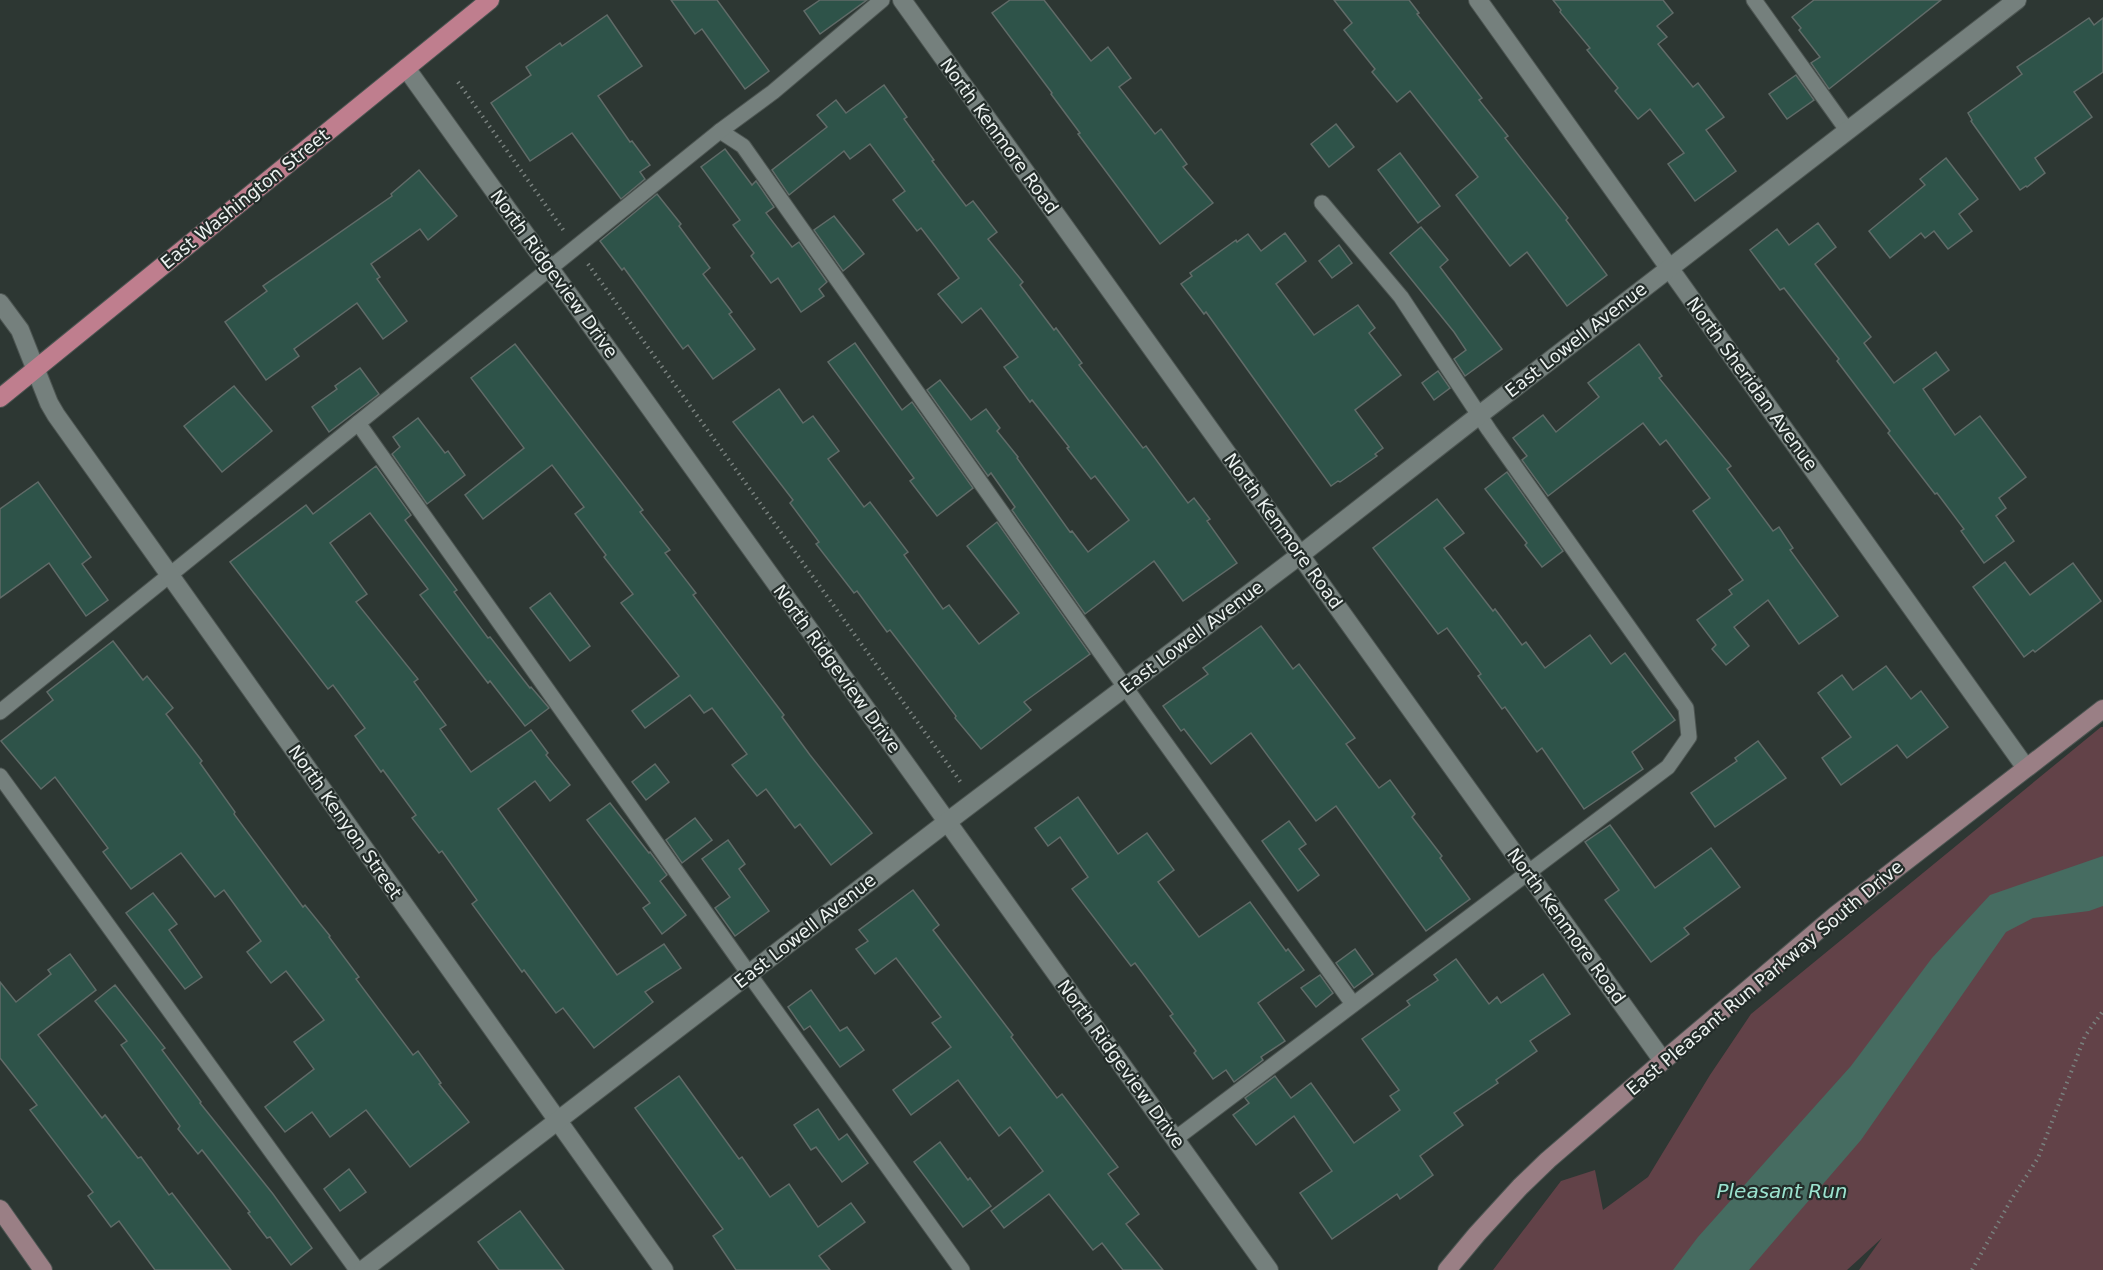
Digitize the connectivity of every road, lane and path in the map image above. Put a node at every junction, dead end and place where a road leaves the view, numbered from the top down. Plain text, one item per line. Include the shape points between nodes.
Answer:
1 (490, 0) edge
2 (882, 0) edge
3 (902, 0) edge
4 (1478, 0) edge
5 (1754, 0) edge
6 (2017, 0) edge
7 (406, 68) junction
8 (458, 82) dead end
9 (1848, 130) junction
10 (720, 131) junction
11 (1322, 203) dead end
12 (576, 248) junction
13 (1669, 268) junction
14 (550, 269) junction
15 (0, 303) edge
16 (35, 370) junction
17 (0, 398) edge
18 (1479, 415) junction
19 (358, 423) junction
20 (1300, 555) junction
21 (169, 574) junction
22 (1125, 687) junction
23 (2103, 709) edge
24 (0, 712) edge
25 (2026, 768) junction
26 (0, 776) edge
27 (966, 789) dead end
28 (947, 822) junction
29 (1528, 873) junction
30 (749, 974) junction
31 (1353, 1004) junction
32 (2103, 1011) edge
33 (1663, 1061) junction
34 (558, 1120) junction
35 (1174, 1139) junction
36 (0, 1209) edge
37 (43, 1270) edge
38 (357, 1270) edge
39 (363, 1270) edge
40 (664, 1270) edge
41 (962, 1270) edge
42 (1269, 1270) edge
43 (1448, 1270) edge
44 (1971, 1270) edge

1 - 7 main road, East Washington Street
2 - 10 lane
3 - 20 street, North Kenmore Road
4 - 13 street, North Sheridan Avenue
5 - 9 lane
6 - 9 street, East Lowell Avenue
7 - 14 street, North Ridgeview Drive
7 - 16 main road, East Washington Street
8 - 12 path
9 - 13 street, East Lowell Avenue
10 - 12 lane
10 - 22 lane via 743,146
11 - 18 lane via 1401,297
12 - 14 lane
12 - 27 path
13 - 18 street, East Lowell Avenue
13 - 25 street, North Sheridan Avenue
14 - 19 lane
14 - 28 street, North Ridgeview Drive
15 - 16 street, North Kenyon Street via 20,330
16 - 17 main road, East Washington Street
16 - 21 street, North Kenyon Street via 56,415
18 - 20 street, East Lowell Avenue
18 - 29 lane via 1686,708 1689,737 1668,767
19 - 21 lane
19 - 30 lane
20 - 22 street, East Lowell Avenue
20 - 29 street, North Kenmore Road
21 - 24 lane
21 - 34 street, North Kenyon Street
22 - 28 street, East Lowell Avenue
22 - 31 lane
23 - 25 street, East Pleasant Run Parkway South Drive
25 - 33 street, East Pleasant Run Parkway South Drive via 1836,915
26 - 38 lane
28 - 30 street, East Lowell Avenue
28 - 35 street, North Ridgeview Drive
29 - 31 lane
29 - 33 street, North Kenmore Road
30 - 34 street, East Lowell Avenue
30 - 41 lane
31 - 35 lane
32 - 44 path via 2085,1036 2038,1158
33 - 43 street, East Pleasant Run Parkway South Drive via 1520,1187
34 - 39 street, East Lowell Avenue
34 - 40 street, North Kenyon Street
35 - 42 street, North Ridgeview Drive
36 - 37 street

